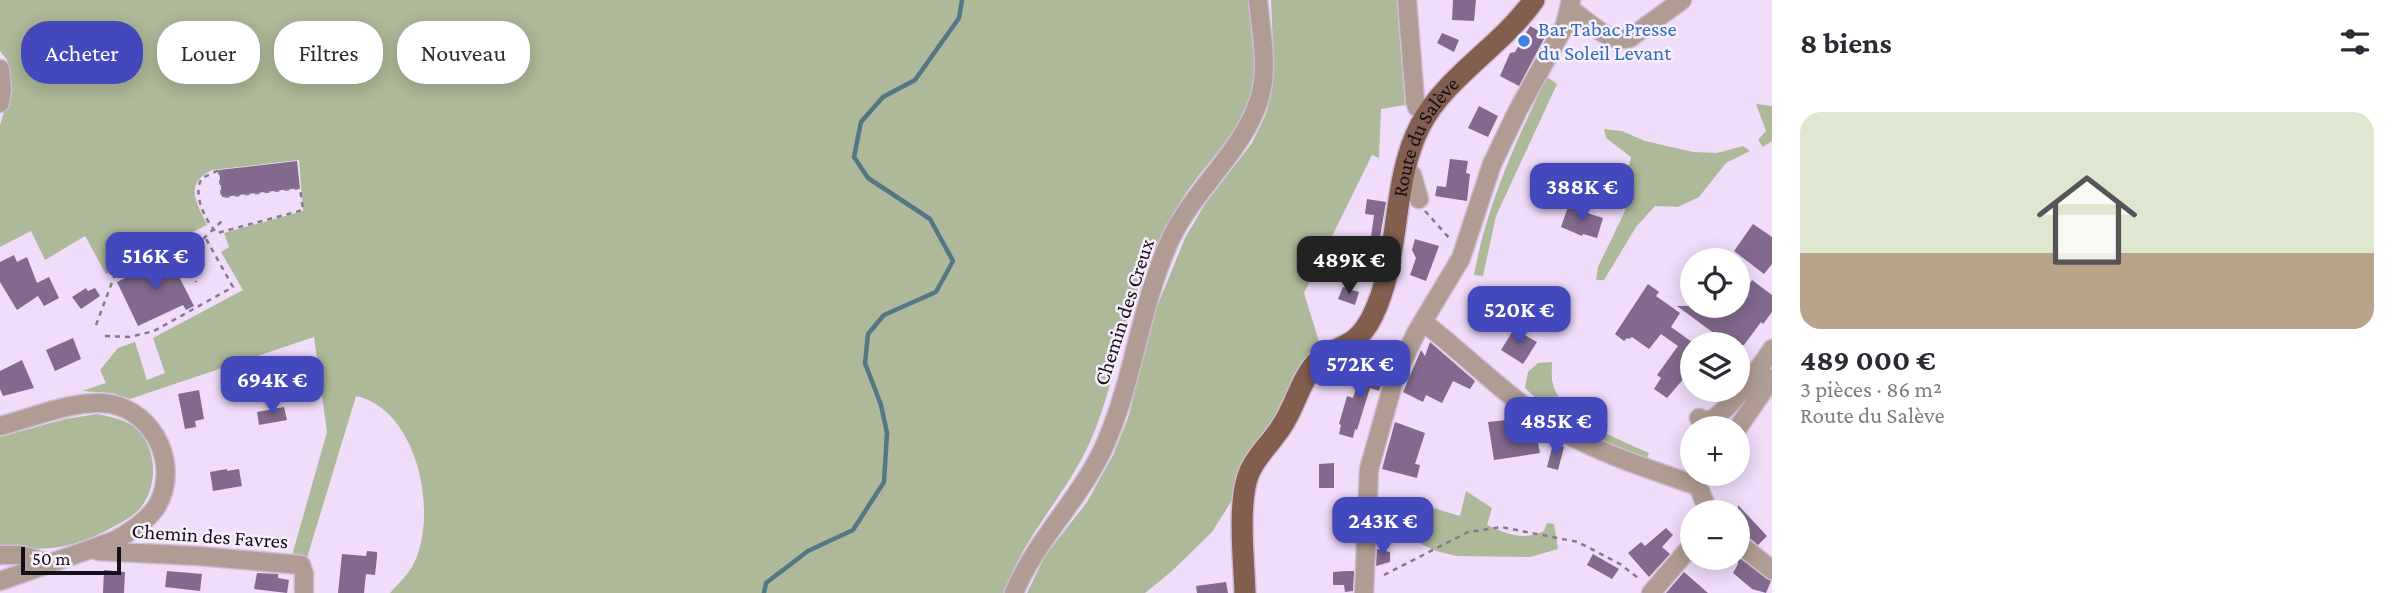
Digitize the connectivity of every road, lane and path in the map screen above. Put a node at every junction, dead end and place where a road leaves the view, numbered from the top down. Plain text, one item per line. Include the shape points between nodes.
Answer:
1 (1258, 0) edge
2 (1407, 0) edge
3 (1534, 0) edge
4 (1682, 0) edge
5 (1571, 4) edge
6 (0, 69) edge
7 (0, 103) edge
8 (1427, 115) junction
9 (1405, 169) junction
10 (1419, 199) joint
11 (224, 219) dead end
12 (213, 229) junction
13 (205, 237) junction
14 (176, 246) junction
15 (1458, 247) junction
16 (196, 282) dead end
17 (1423, 322) junction
18 (96, 325) dead end
19 (106, 336) dead end
20 (1772, 349) edge
21 (1772, 378) edge
22 (1717, 416) edge
23 (1746, 416) edge
24 (0, 426) edge
25 (1680, 474) edge
26 (88, 550) junction
27 (1750, 552) edge
28 (0, 555) edge
29 (1680, 556) edge
30 (48, 564) junction
31 (1772, 570) edge
32 (1384, 575) dead end
33 (0, 581) edge
34 (1647, 588) edge
35 (304, 593) edge
36 (1014, 593) edge
37 (1245, 593) edge
38 (1364, 593) edge

1 - 36 street, Chemin des Creux via 1263,80 1254,114 1179,223 1147,300 1108,438 1086,480 1035,551
2 - 8 street via 1415,101
3 - 8 main road, Route du Salève
4 - 5 street via 1622,40 1610,38
5 - 15 street via 1565,25 1492,164
6 - 7 street
8 - 9 main road, Route du Salève
9 - 10 street via 1412,175
9 - 37 main road, Route du Salève via 1390,263 1372,317 1358,338 1312,369 1283,425 1247,476
10 - 15 path
11 - 12 path
12 - 12 path via 198,188 207,174 219,170 222,197 300,188 303,210 217,233
12 - 13 path
13 - 14 path via 191,246
13 - 19 path via 233,287 153,331 130,337
14 - 16 path
14 - 18 path via 114,277
15 - 17 street
17 - 25 street via 1546,422 1615,458
17 - 38 street via 1395,377 1372,458
20 - 22 street
21 - 23 street
24 - 26 street via 99,403 125,409 152,431 162,447 166,469 157,505 116,540
26 - 30 street
26 - 35 street, Chemin des Favres via 301,565
27 - 31 street
28 - 30 street via 21,555
29 - 34 street
30 - 33 street
32 - 34 path via 1468,532 1501,527 1578,542 1620,564

